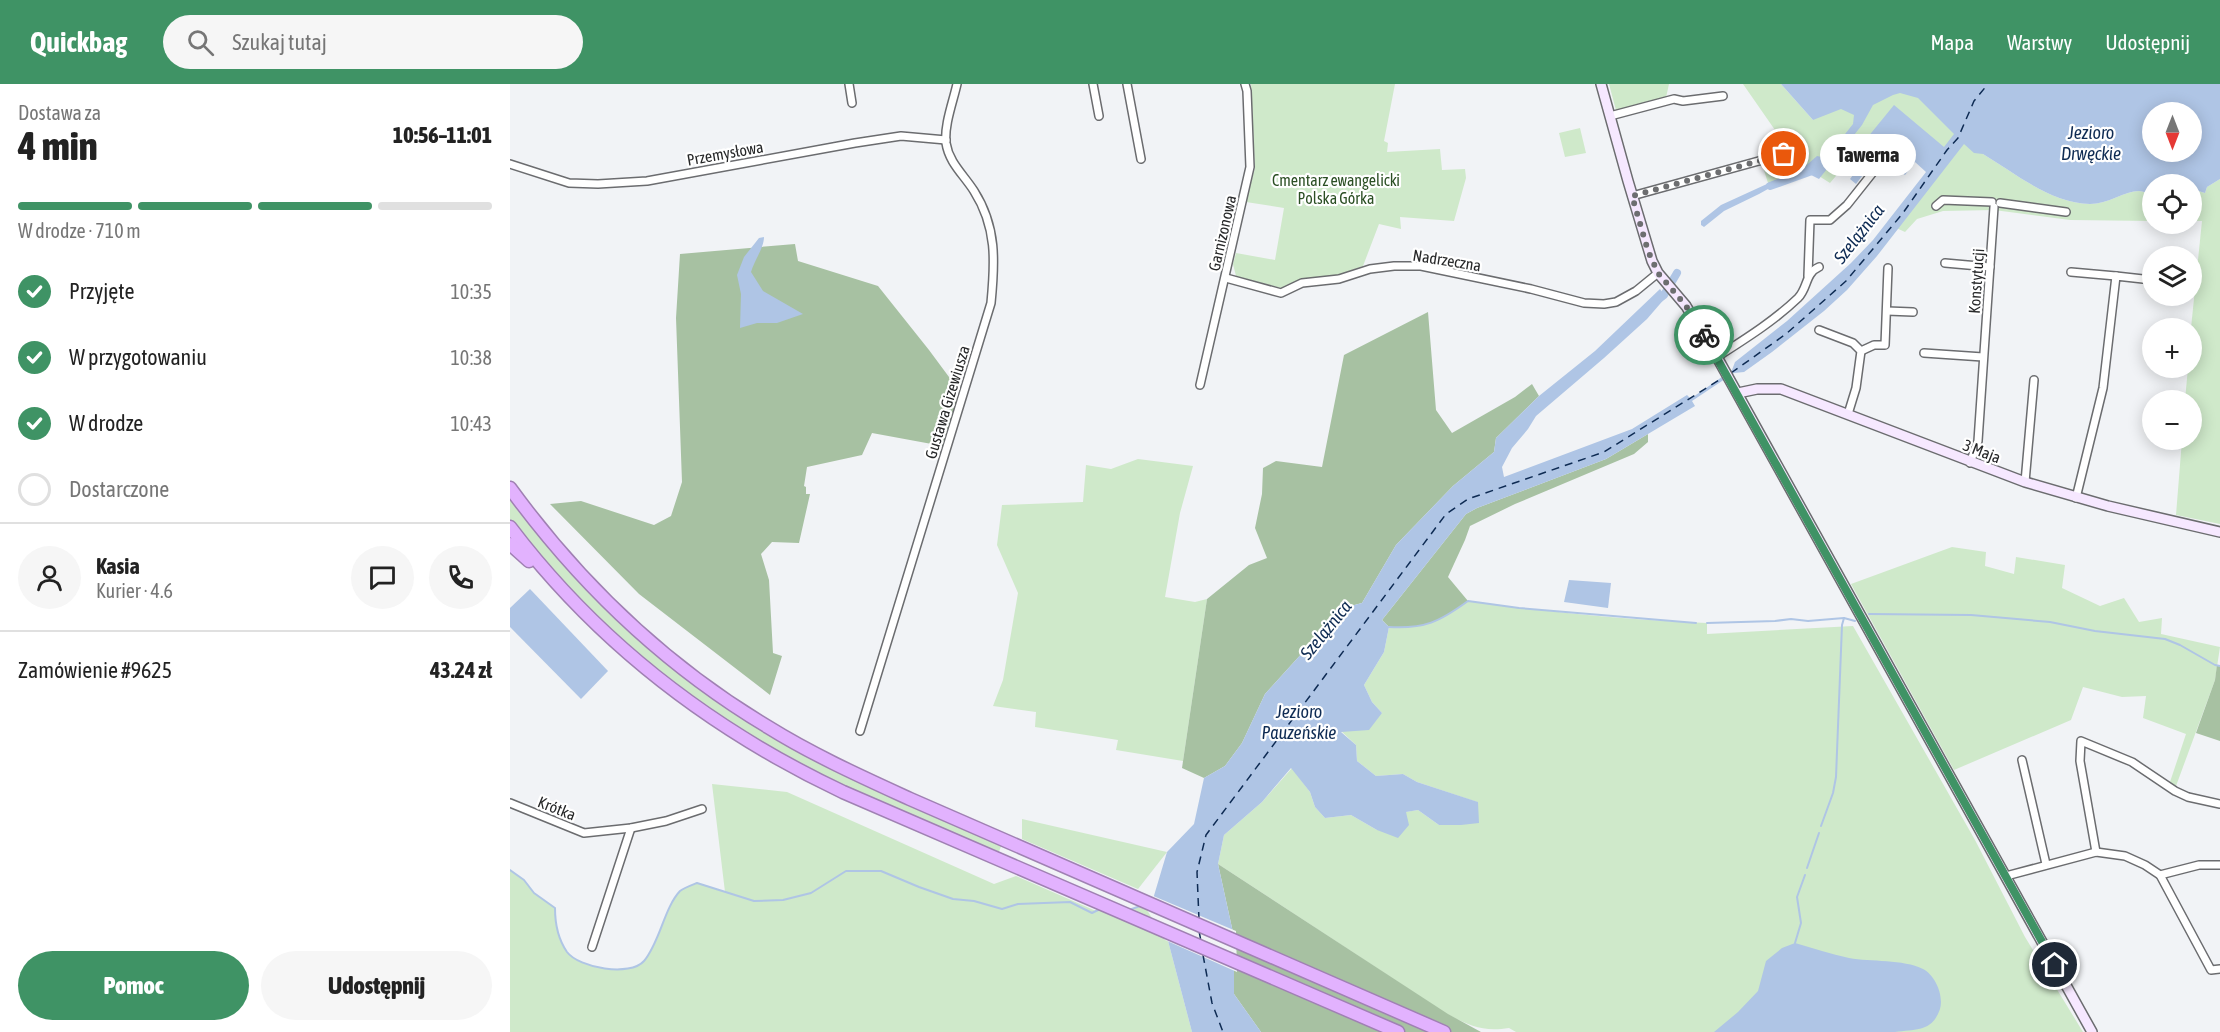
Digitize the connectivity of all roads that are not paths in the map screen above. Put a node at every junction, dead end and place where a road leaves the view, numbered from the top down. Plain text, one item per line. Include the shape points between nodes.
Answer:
1 (849, 84) edge
2 (957, 84) edge
3 (1093, 84) edge
4 (1126, 84) edge
5 (1245, 84) edge
6 (1601, 84) edge
7 (1723, 96) dead end
8 (852, 103) dead end
9 (1099, 116) dead end
10 (1610, 116) junction
11 (946, 140) junction
12 (1784, 154) dead end
13 (1141, 159) dead end
14 (510, 164) edge
15 (1878, 166) dead end
16 (1632, 196) junction
17 (1995, 204) junction
18 (1936, 206) dead end
19 (2066, 212) dead end
20 (1945, 263) dead end
21 (1819, 267) dead end
22 (1990, 267) junction
23 (1888, 268) dead end
24 (2071, 272) dead end
25 (1658, 273) junction
26 (1808, 276) junction
27 (2116, 276) junction
28 (1226, 278) junction
29 (2142, 279) edge
30 (1887, 310) junction
31 (1913, 312) dead end
32 (1819, 330) dead end
33 (1861, 351) junction
34 (1924, 353) dead end
35 (1983, 357) junction
36 (1719, 359) junction
37 (2034, 380) dead end
38 (1200, 385) dead end
39 (1735, 389) junction
40 (1848, 414) junction
41 (1970, 463) junction
42 (2025, 482) junction
43 (510, 488) edge
44 (2076, 498) junction
45 (510, 527) edge
46 (2220, 532) edge
47 (510, 544) edge
48 (562, 590) junction
49 (860, 731) dead end
50 (2022, 760) dead end
51 (510, 803) edge
52 (2220, 804) edge
53 (702, 809) dead end
54 (631, 828) junction
55 (2096, 852) junction
56 (2046, 864) junction
57 (2220, 865) edge
58 (2160, 875) junction
59 (2006, 876) junction
60 (592, 947) dead end
61 (2220, 969) edge
62 (1398, 1032) edge
63 (1444, 1032) edge
64 (2092, 1032) edge

1 - 8 street
2 - 11 street
3 - 9 street
4 - 13 street
5 - 28 street, Garnizonowa via 1250,167
6 - 10 main road
7 - 10 street via 1674,99
10 - 16 main road
11 - 14 street, Przemysłowa via 901,136 647,181 598,184 569,183
11 - 49 street, Gustawa Gizewiusza via 958,172 974,192 989,223 994,248 992,303
12 - 16 street
15 - 26 street via 1830,220 1810,220
16 - 25 main road
17 - 18 street via 1943,200
17 - 19 street
17 - 22 street, Konstytucji
20 - 22 street
21 - 26 street
22 - 35 street, Konstytucji
23 - 30 street
24 - 27 street
25 - 28 street, Nadrzeczna via 1636,291 1604,304 1584,303 1420,266 1370,269 1338,279 1302,283 1281,293
25 - 36 main road via 1686,306
26 - 36 street via 1804,291 1794,301
27 - 29 street
27 - 44 street via 2103,388
28 - 38 street, Garnizonowa
30 - 31 street
30 - 33 street via 1886,345
32 - 33 street via 1853,343
33 - 40 street
34 - 35 street
35 - 41 street, Konstytucji via 1978,441
36 - 39 main road
37 - 42 street
39 - 40 main road, 3 Maja via 1781,389
39 - 59 main road
40 - 41 main road, 3 Maja
41 - 42 main road, 3 Maja
42 - 44 main road, 3 Maja
43 - 63 highway via 595,590 654,646 769,728 910,799
44 - 46 main road, 3 Maja
45 - 48 highway
47 - 48 highway
48 - 62 highway via 650,672 755,747 843,792
50 - 56 street
51 - 54 street, Krótka via 584,833
52 - 55 street via 2188,797 2132,762 2081,741 2080,761
53 - 54 street, Krótka
54 - 60 street
55 - 56 street
55 - 58 street via 2125,856
56 - 59 street
57 - 58 street via 2199,865
58 - 61 street via 2211,970
59 - 64 main road

